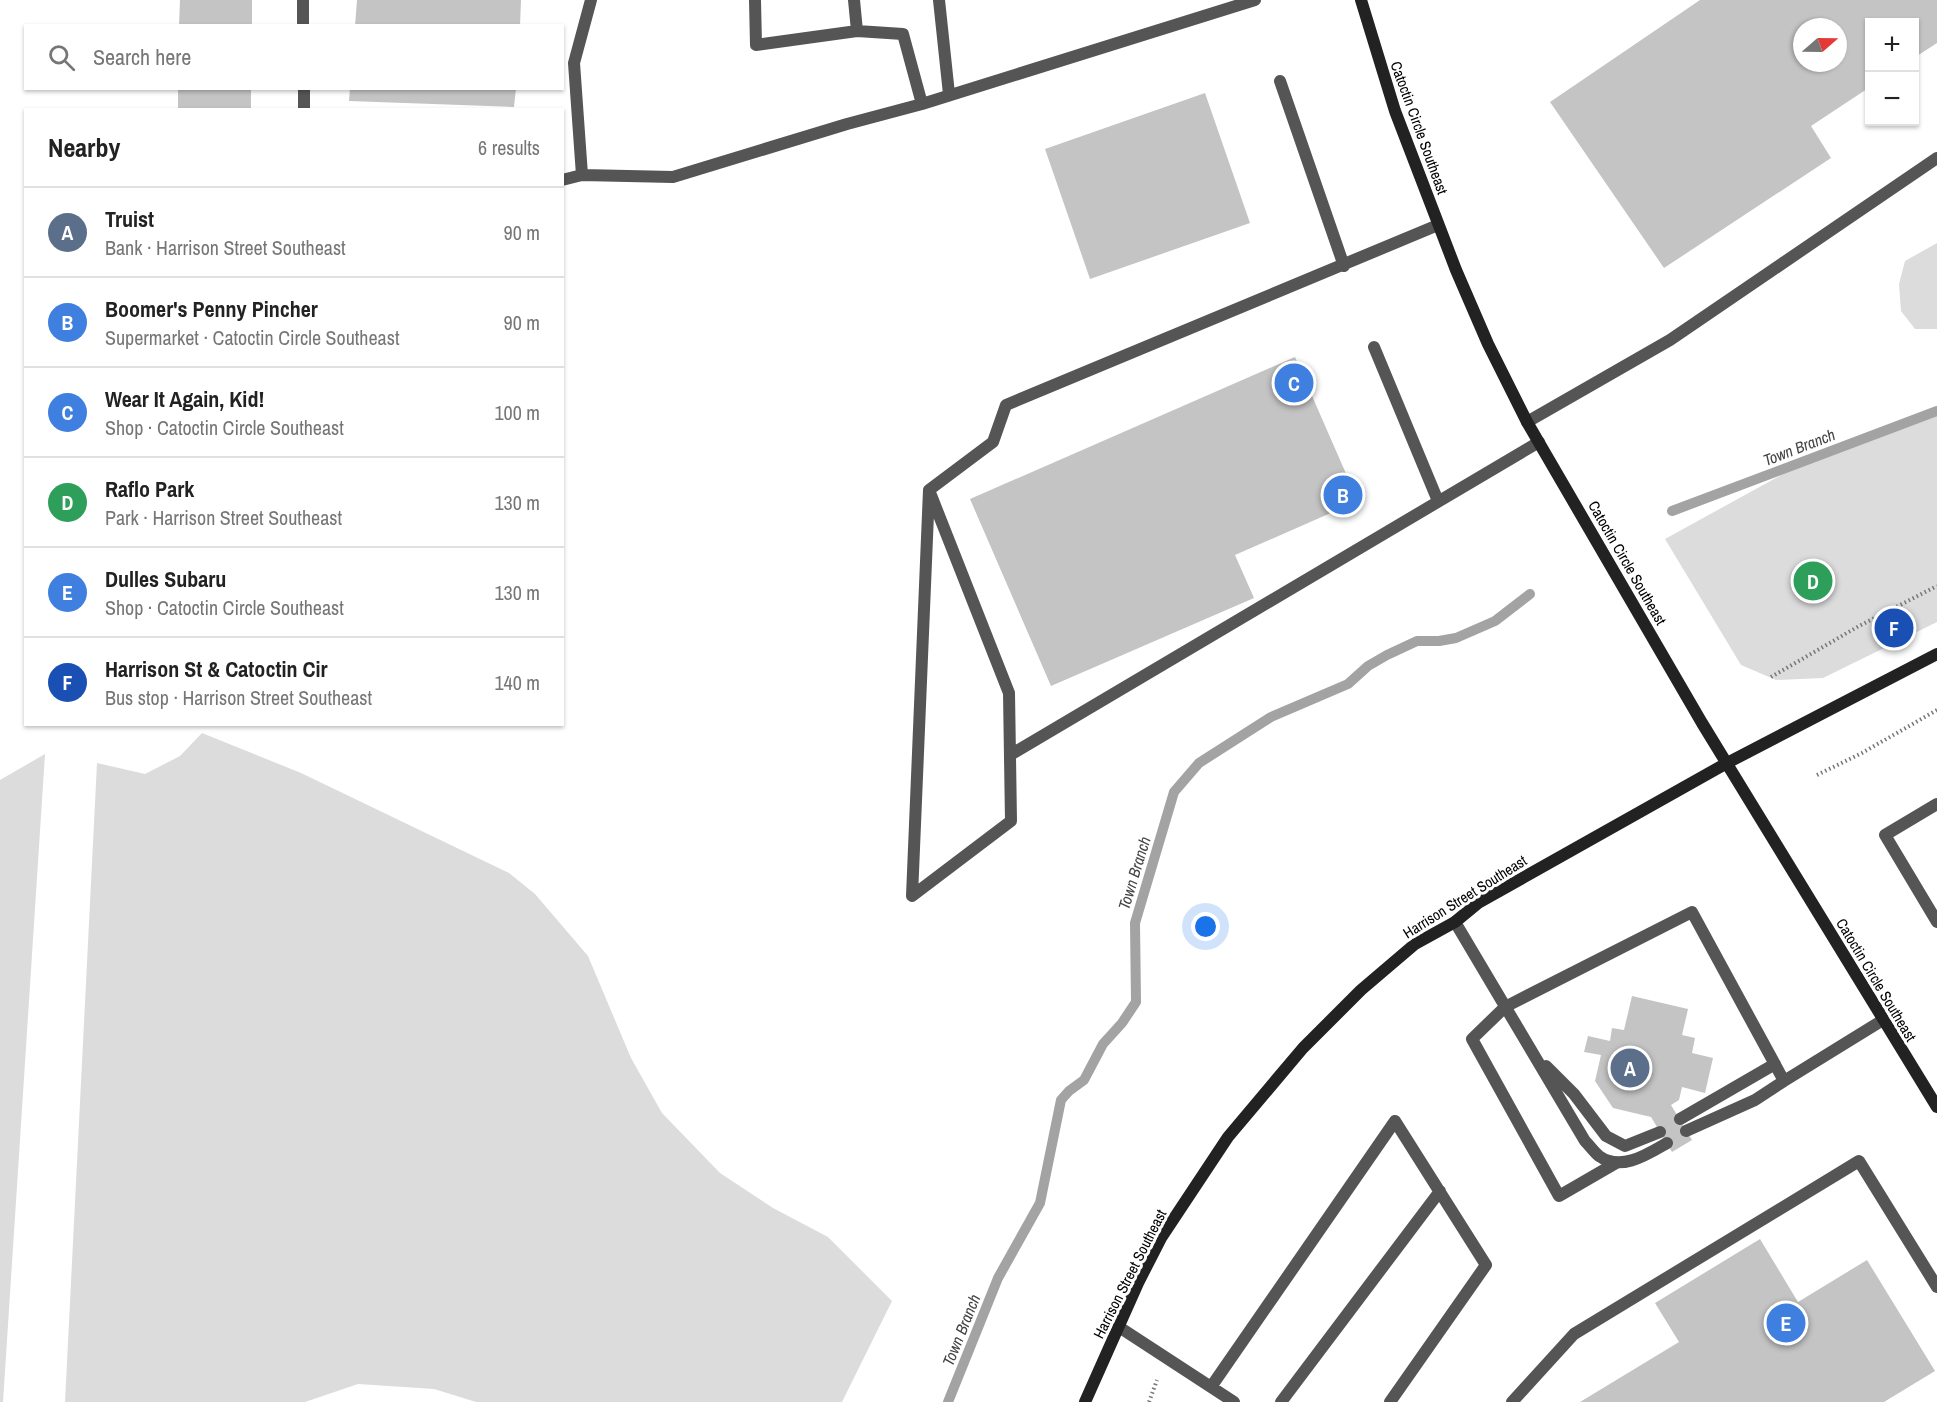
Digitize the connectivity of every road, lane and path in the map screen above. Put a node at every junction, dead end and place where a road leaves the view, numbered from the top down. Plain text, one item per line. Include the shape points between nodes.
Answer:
1 (303, 0) edge
2 (591, 0) edge
3 (755, 0) edge
4 (854, 0) edge
5 (939, 0) edge
6 (1255, 0) edge
7 (1361, 0) edge
8 (303, 24) edge
9 (857, 31) junction
10 (1280, 81) dead end
11 (304, 90) edge
12 (949, 94) junction
13 (922, 104) junction
14 (304, 108) edge
15 (1937, 158) edge
16 (582, 175) junction
17 (564, 180) edge
18 (1438, 225) junction
19 (1344, 266) junction
20 (1374, 347) dead end
21 (1527, 422) junction
22 (1539, 442) junction
23 (929, 490) junction
24 (1438, 501) junction
25 (1937, 586) edge
26 (1937, 654) edge
27 (1771, 677) dead end
28 (1937, 710) edge
29 (1010, 754) junction
30 (1727, 763) junction
31 (1817, 774) dead end
32 (1937, 804) edge
33 (1455, 922) junction
34 (1937, 922) edge
35 (1505, 1007) junction
36 (1882, 1020) junction
37 (1533, 1053) junction
38 (1775, 1064) junction
39 (1785, 1081) junction
40 (1937, 1107) edge
41 (1680, 1119) dead end
42 (1686, 1131) dead end
43 (1660, 1132) dead end
44 (1667, 1143) dead end
45 (1616, 1162) junction
46 (1440, 1191) junction
47 (1937, 1287) edge
48 (1119, 1327) junction
49 (1211, 1387) junction
50 (1085, 1402) edge
51 (1234, 1402) edge
52 (1281, 1402) edge
53 (1390, 1402) edge
54 (1512, 1402) edge

1 - 8 lane
2 - 16 lane via 574,63
3 - 9 lane via 756,45
4 - 9 lane
5 - 12 lane
6 - 12 lane
7 - 18 main road, Catoctin Circle Southeast via 1395,111
9 - 13 lane via 903,34
10 - 19 lane
11 - 14 lane
12 - 13 lane
13 - 16 lane via 673,177
15 - 21 lane via 1670,340
16 - 17 lane
18 - 19 lane
18 - 21 main road, Catoctin Circle Southeast via 1488,344
19 - 23 lane via 1006,405 993,442
20 - 24 lane
21 - 22 main road, Catoctin Circle Southeast
22 - 24 lane
22 - 30 main road, Catoctin Circle Southeast
23 - 29 lane via 1009,693
23 - 29 lane via 912,896 1011,821
24 - 29 lane
25 - 27 path
26 - 30 main road, Harrison Street Southeast
28 - 31 path
30 - 33 main road, Harrison Street Southeast via 1478,903
30 - 36 main road, Catoctin Circle Southeast
32 - 34 lane via 1885,835
33 - 35 lane
33 - 48 main road, Harrison Street Southeast via 1415,944 1361,990 1303,1048 1228,1137 1161,1238
35 - 37 lane
35 - 38 lane via 1692,912
35 - 45 lane via 1472,1040 1559,1196
36 - 39 lane
36 - 40 main road, Catoctin Circle Southeast
37 - 43 lane via 1574,1094 1606,1136 1625,1146
37 - 45 lane via 1585,1141 1600,1157
38 - 39 lane
38 - 41 lane
39 - 42 lane via 1755,1100
44 - 45 lane via 1637,1160
46 - 49 lane via 1395,1120
46 - 52 lane
46 - 53 lane via 1486,1265
47 - 54 lane via 1859,1161 1574,1334
48 - 49 lane
48 - 50 main road, Harrison Street Southeast
49 - 51 lane

